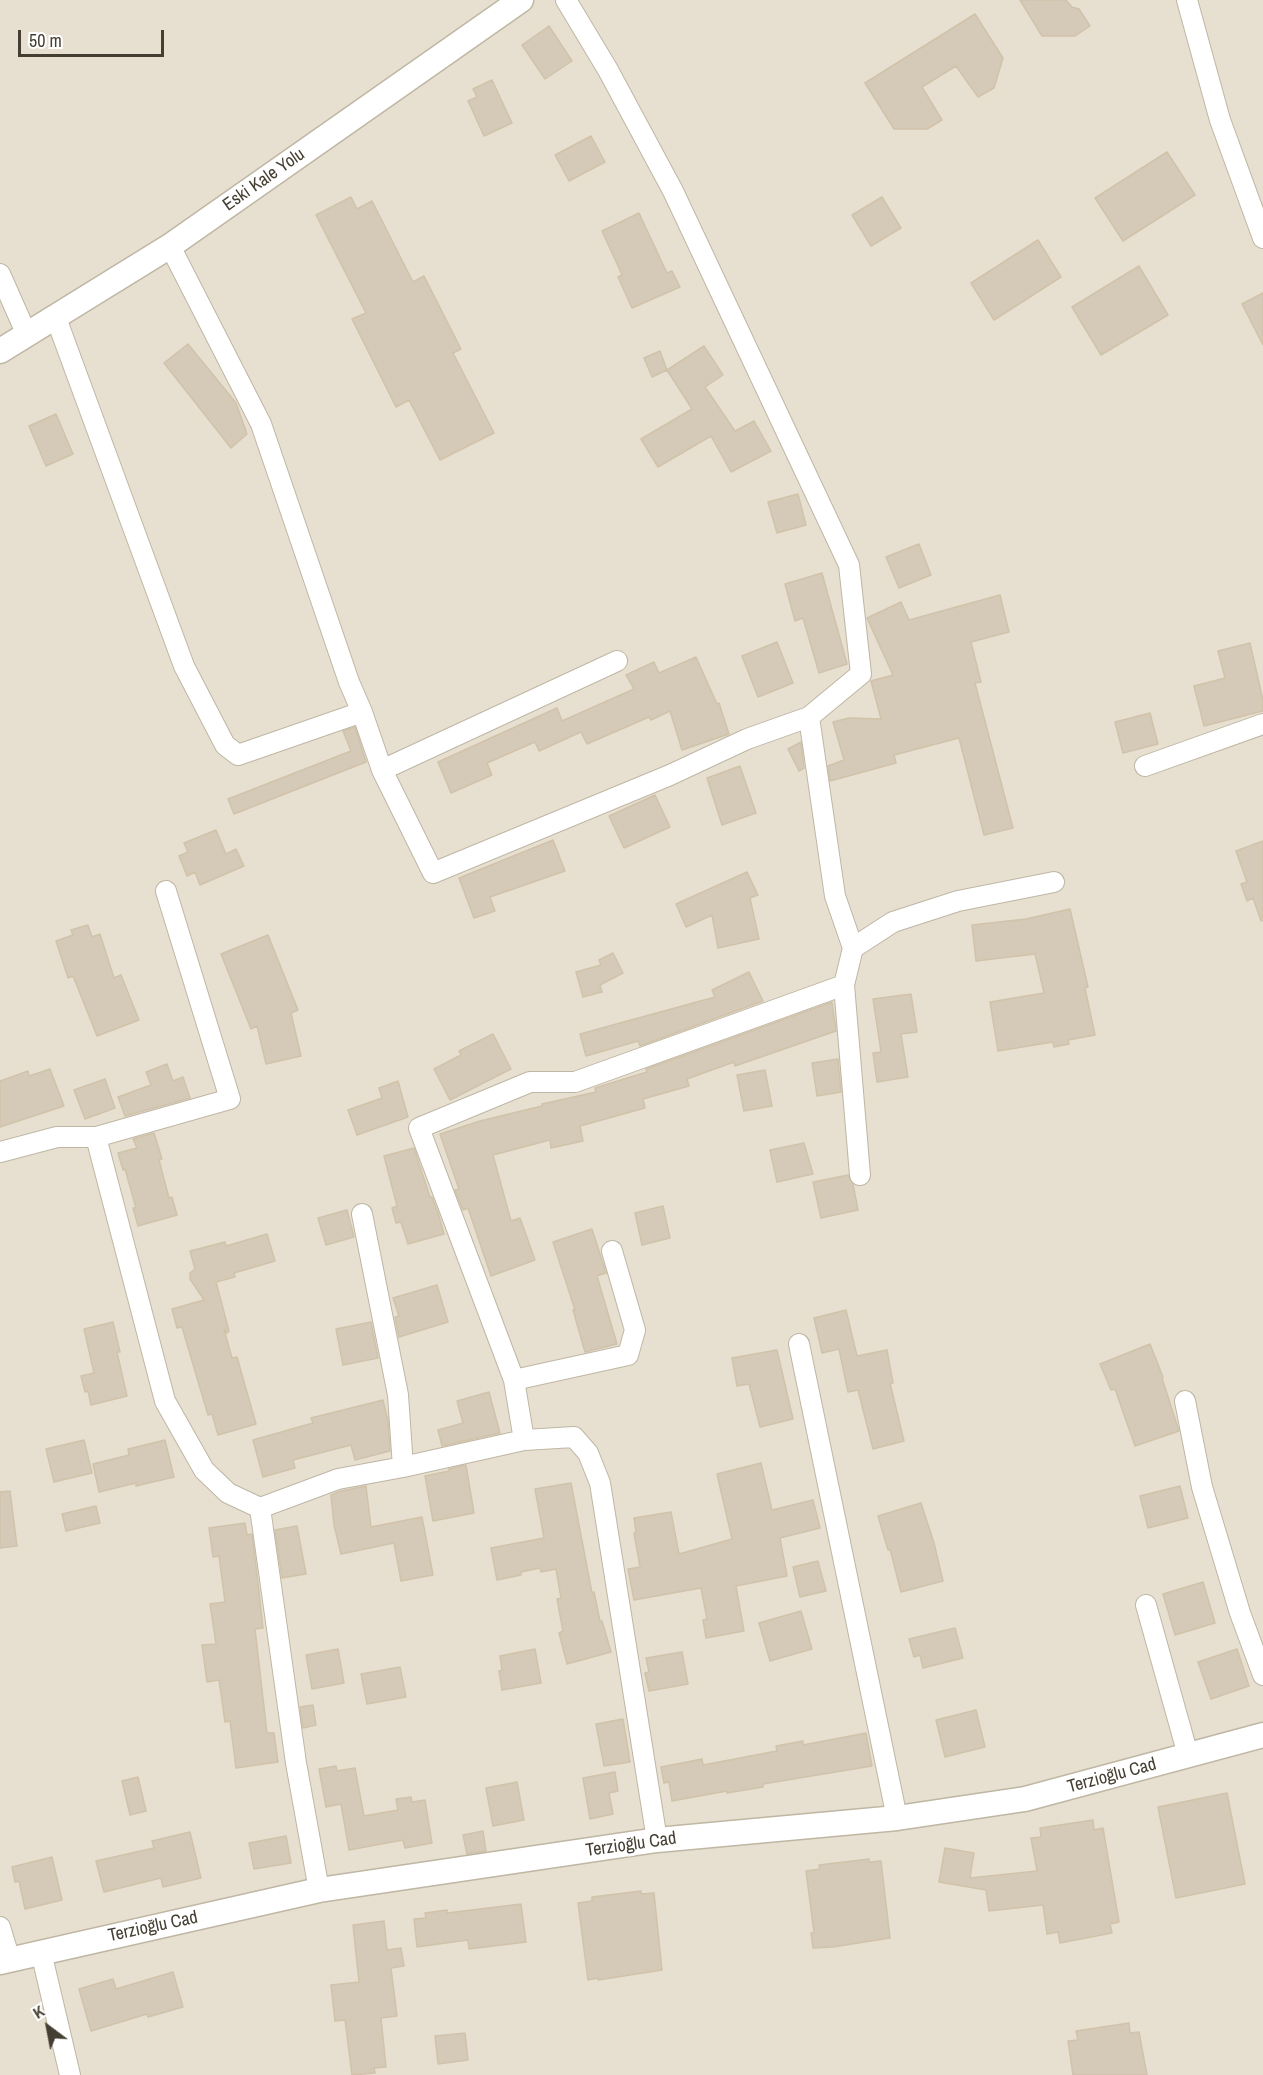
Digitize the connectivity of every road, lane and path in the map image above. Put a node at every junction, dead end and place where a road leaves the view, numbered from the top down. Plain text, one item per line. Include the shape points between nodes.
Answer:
1 (521, 0) edge
2 (566, 0) edge
3 (1187, 0) edge
4 (1263, 238) edge
5 (170, 246) junction
6 (0, 274) edge
7 (56, 318) junction
8 (27, 335) junction
9 (0, 351) edge
10 (617, 661) dead end
11 (362, 712) junction
12 (809, 717) junction
13 (1263, 724) edge
14 (1145, 766) dead end
15 (382, 770) junction
16 (1054, 882) dead end
17 (166, 891) dead end
18 (854, 948) junction
19 (844, 985) junction
20 (96, 1137) junction
21 (0, 1152) edge
22 (860, 1175) dead end
23 (362, 1214) dead end
24 (612, 1251) dead end
25 (800, 1344) dead end
26 (514, 1380) junction
27 (1185, 1401) dead end
28 (524, 1440) junction
29 (403, 1467) junction
30 (260, 1508) junction
31 (1146, 1605) dead end
32 (1263, 1675) edge
33 (1263, 1735) edge
34 (1188, 1755) junction
35 (897, 1818) junction
36 (657, 1840) junction
37 (319, 1890) junction
38 (0, 1927) edge
39 (41, 1952) junction
40 (5, 1961) edge
41 (70, 2075) edge

1 - 5 street, Eski Kale Yolu
2 - 12 street via 673,191 849,565 861,674
3 - 4 street via 1220,120
5 - 7 street, Eski Kale Yolu
5 - 11 street via 261,424
6 - 8 street
7 - 8 street, Eski Kale Yolu
7 - 11 street via 184,666 225,745 238,755
8 - 9 street, Eski Kale Yolu
10 - 15 street
11 - 15 street
12 - 15 street via 747,739 432,873
12 - 18 street via 835,896
13 - 14 street
16 - 18 street via 958,902 893,922
17 - 20 street via 230,1099
18 - 19 street
19 - 22 street
19 - 26 street via 575,1082 530,1082 419,1128
20 - 21 street via 57,1137
20 - 30 street via 165,1401 204,1470 228,1493
23 - 29 street via 398,1395
24 - 26 street via 635,1330 628,1355
25 - 35 street
26 - 28 street
27 - 32 street via 1202,1487
28 - 29 street
28 - 36 street via 574,1437 588,1453 600,1483
29 - 30 street via 338,1479
30 - 37 street via 296,1763
31 - 34 street
33 - 34 street, Terzioğlu Cad
34 - 35 street, Terzioğlu Cad via 1024,1799
35 - 36 street, Terzioğlu Cad
36 - 37 street, Terzioğlu Cad
37 - 39 street, Terzioğlu Cad
38 - 40 street
39 - 40 street, Terzioğlu Cad
39 - 41 street

